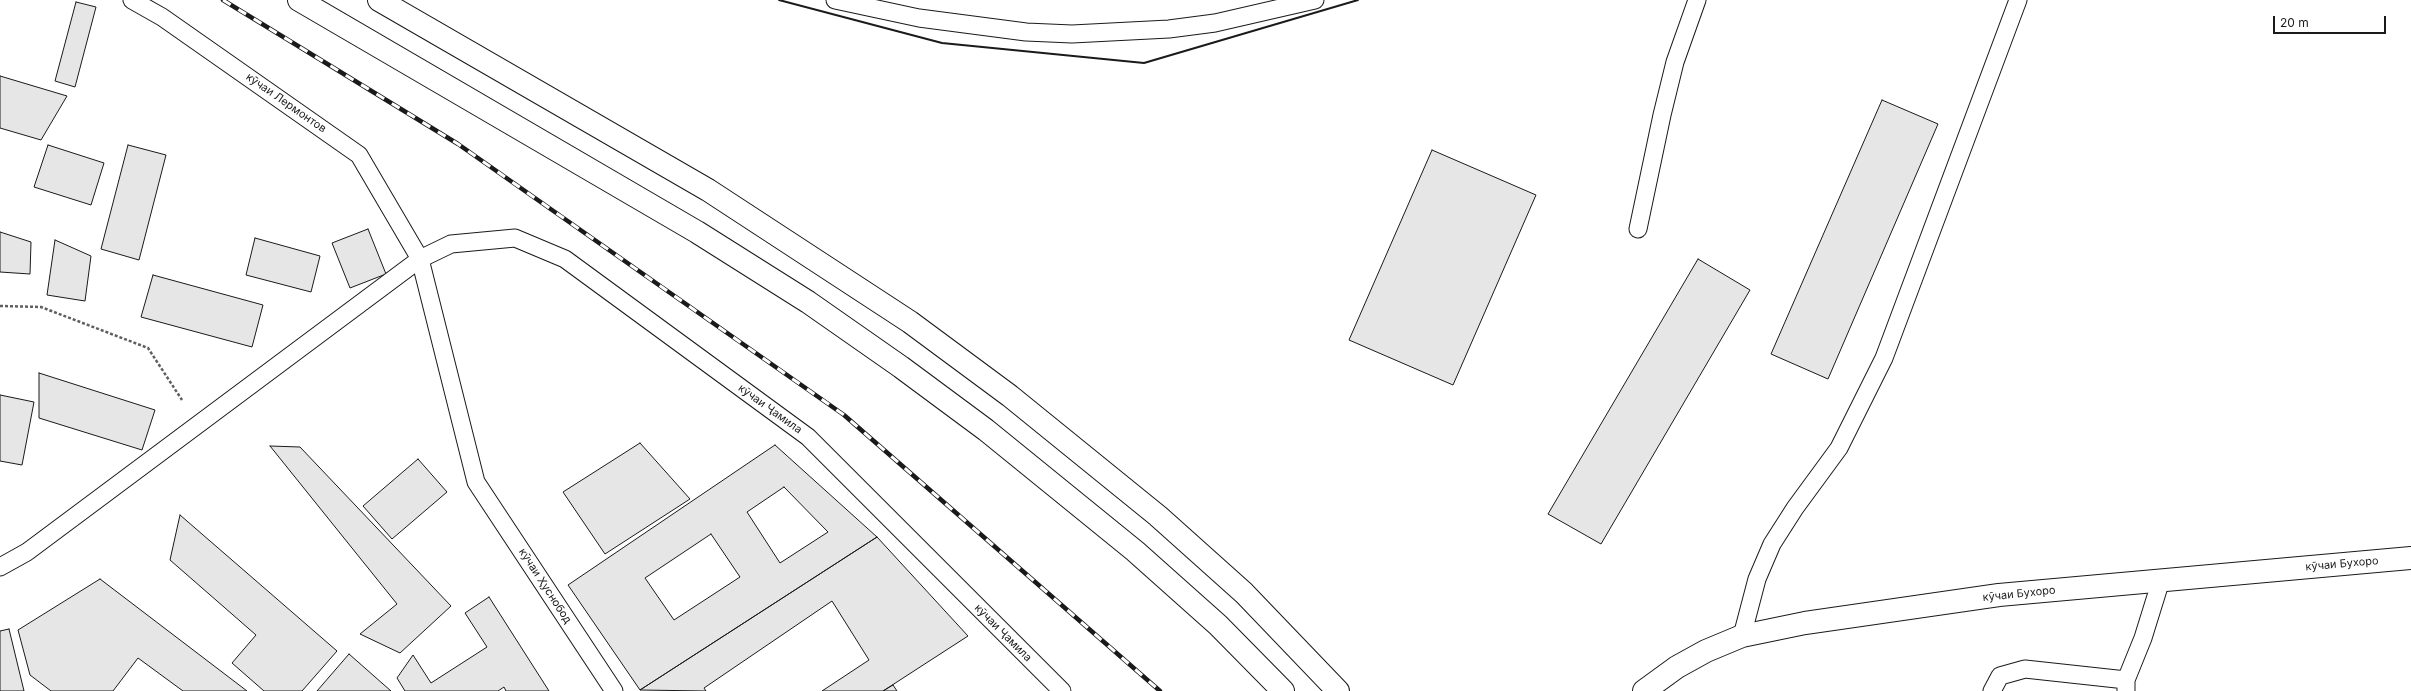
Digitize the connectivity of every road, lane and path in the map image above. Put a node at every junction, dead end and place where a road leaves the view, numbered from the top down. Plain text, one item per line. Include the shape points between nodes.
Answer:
1 (132, 0) edge
2 (299, 0) edge
3 (379, 0) edge
4 (835, 0) edge
5 (1315, 0) edge
6 (1697, 0) edge
7 (2018, 0) edge
8 (1638, 229) dead end
9 (420, 259) junction
10 (0, 306) edge
11 (198, 425) junction
12 (2411, 558) edge
13 (0, 567) edge
14 (2161, 580) junction
15 (1742, 636) junction
16 (2126, 685) edge
17 (614, 691) edge
18 (1062, 691) edge
19 (1283, 691) edge
20 (1338, 691) edge
21 (1644, 691) edge
22 (1992, 691) edge

1 - 9 lane, кӯчаи Лермонтов via 162,17 359,154
2 - 19 street via 672,217 808,302 883,354 986,430 1135,551 1218,625
3 - 20 street via 708,190 910,322 1010,396 1158,516 1244,593
4 - 5 lane via 919,18 1026,32 1072,34 1169,29 1215,23
6 - 8 lane via 1676,62 1662,115
7 - 15 lane via 1884,358 1839,448 1772,544 1757,579
9 - 11 lane, кӯчаи Ҷамила
9 - 17 lane, кӯчаи Ҳуснобод via 476,482
9 - 18 lane, кӯчаи Ҷамила via 451,244 515,238 565,258 808,437
10 - 11 path via 42,307 148,348
11 - 13 lane, кӯчаи Ҷамила via 27,552
12 - 14 street, кӯчаи Бухоро
14 - 15 street, кӯчаи Бухоро via 1999,595 1805,623
14 - 16 lane
15 - 21 street, кӯчаи Бухоро via 1677,667
16 - 22 lane via 2025,669 2000,676

